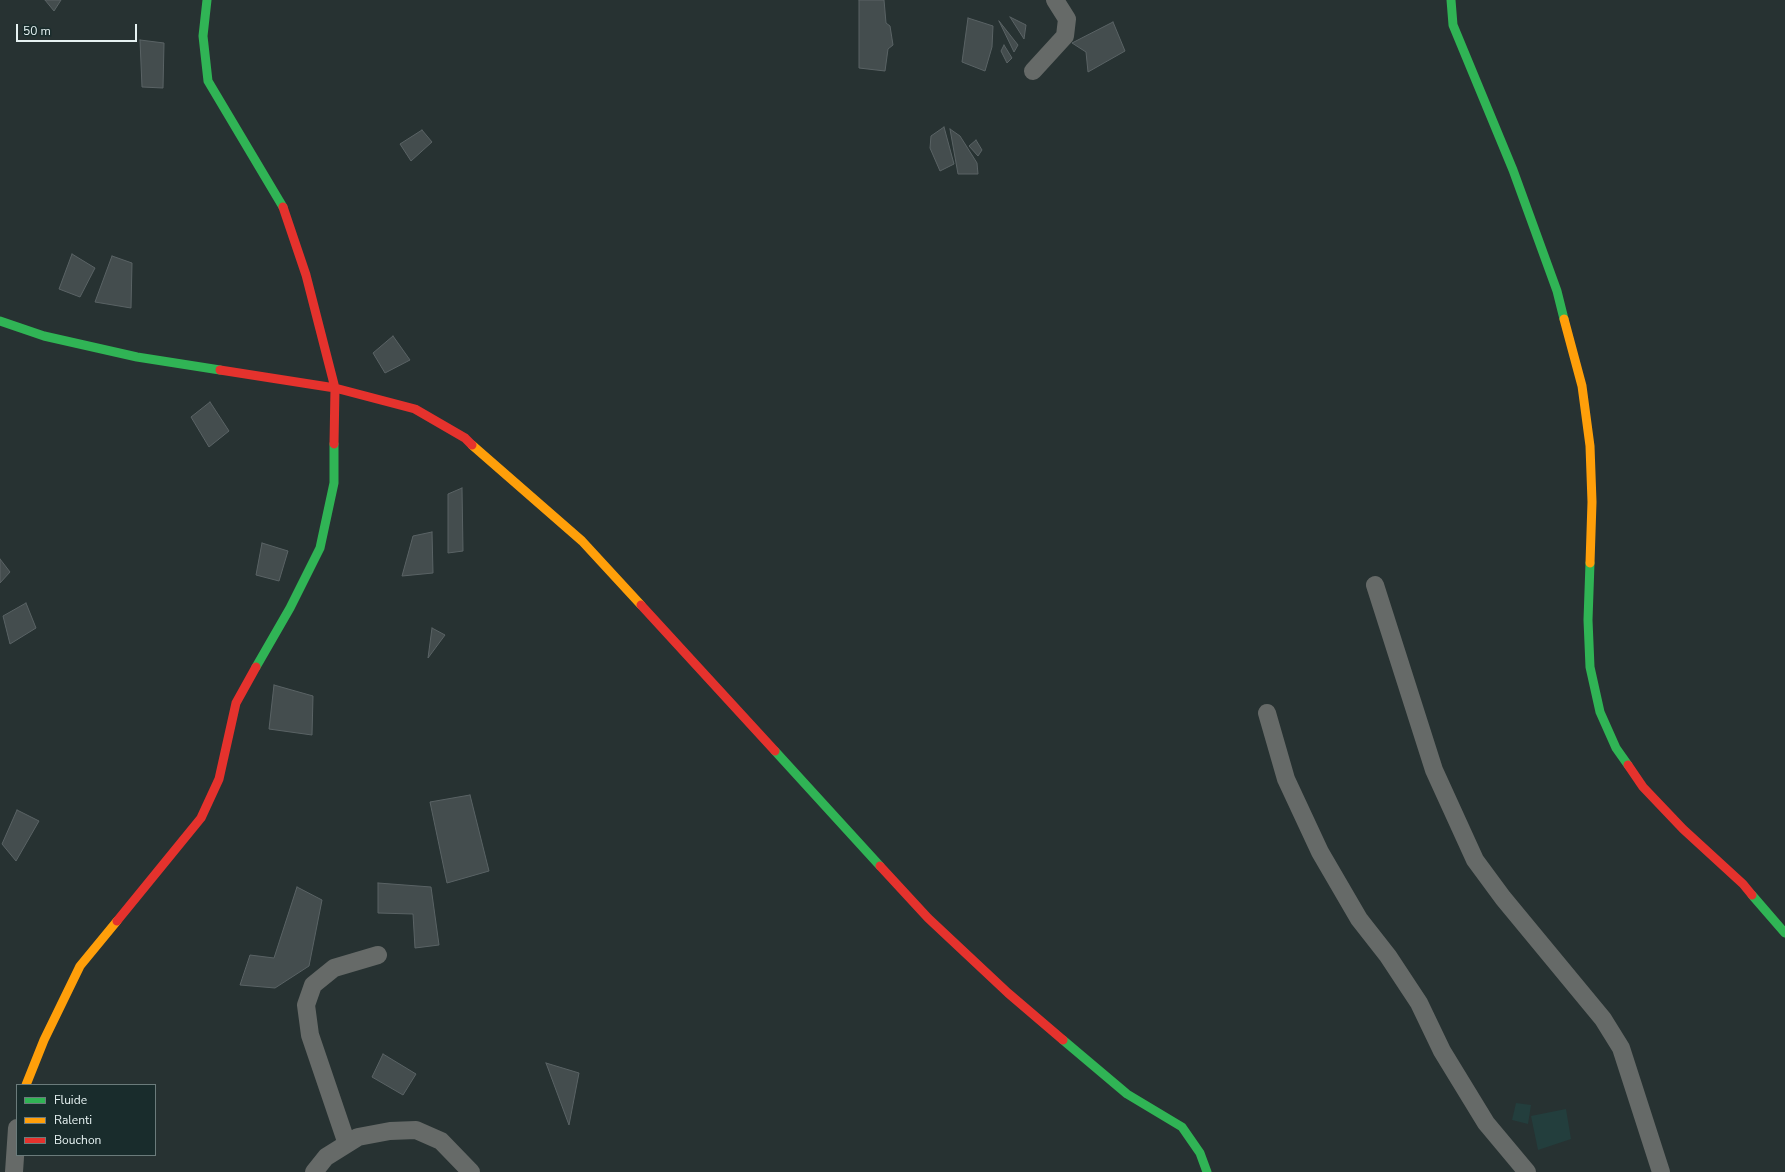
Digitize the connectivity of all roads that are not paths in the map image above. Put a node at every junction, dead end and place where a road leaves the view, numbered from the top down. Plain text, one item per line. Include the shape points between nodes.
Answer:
1 (207, 0) edge
2 (1055, 0) edge
3 (1440, 0) edge
4 (1451, 0) edge
5 (1453, 25) junction
6 (1033, 71) dead end
7 (0, 321) edge
8 (335, 388) junction
9 (1375, 585) dead end
10 (1267, 713) dead end
11 (1785, 933) edge
12 (378, 955) dead end
13 (26, 1084) edge
14 (16, 1143) edge
15 (347, 1144) junction
16 (14, 1172) edge
17 (314, 1172) edge
18 (472, 1172) edge
19 (1207, 1172) edge
20 (1527, 1172) edge
21 (1661, 1172) edge

1 - 8 street via 203,36 208,80 281,203 306,275
2 - 6 street via 1066,19 1065,36
3 - 5 street
4 - 5 street
5 - 11 street via 1513,170 1557,291 1582,386 1590,446 1592,502 1588,620 1590,667 1600,712 1616,748 1643,787 1683,830 1743,884
7 - 8 street via 44,336 137,357
8 - 13 street via 334,483 320,548 290,608 236,703 219,779 201,818 80,966 44,1040
8 - 19 street via 415,409 465,438 582,541 928,918 1008,993 1127,1094 1182,1127 1200,1153
9 - 21 street via 1434,770 1474,860 1603,1019 1621,1048
10 - 20 street via 1286,779 1320,852 1359,919 1388,956 1419,1003 1442,1052 1486,1123
12 - 15 street via 334,968 313,985 306,1005 310,1035
14 - 16 street
15 - 17 street via 326,1157
15 - 18 street via 358,1137 390,1131 416,1130 441,1141

